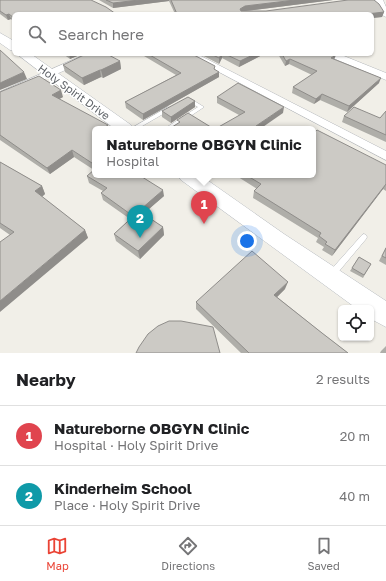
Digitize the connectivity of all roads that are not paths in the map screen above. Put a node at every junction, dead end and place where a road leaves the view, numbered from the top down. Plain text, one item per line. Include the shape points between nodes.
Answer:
1 (379, 0) edge
2 (386, 15) edge
3 (0, 37) edge
4 (12, 46) edge
5 (26, 56) edge
6 (89, 56) edge
7 (194, 56) edge
8 (336, 56) edge
9 (49, 73) junction
10 (386, 77) edge
11 (0, 96) edge
12 (185, 100) edge
13 (172, 107) edge
14 (121, 126) edge
15 (138, 126) edge
16 (173, 126) edge
17 (386, 156) edge
18 (191, 178) edge
19 (364, 237) dead end
20 (329, 276) junction
21 (386, 315) edge

1 - 2 street
3 - 4 main road
5 - 9 main road, Holy Spirit Drive
6 - 9 street
7 - 17 street
8 - 10 street
9 - 11 street
9 - 14 main road, Holy Spirit Drive
12 - 16 lane via 188,99 202,107
13 - 15 lane
18 - 20 main road
19 - 20 lane
20 - 21 main road

